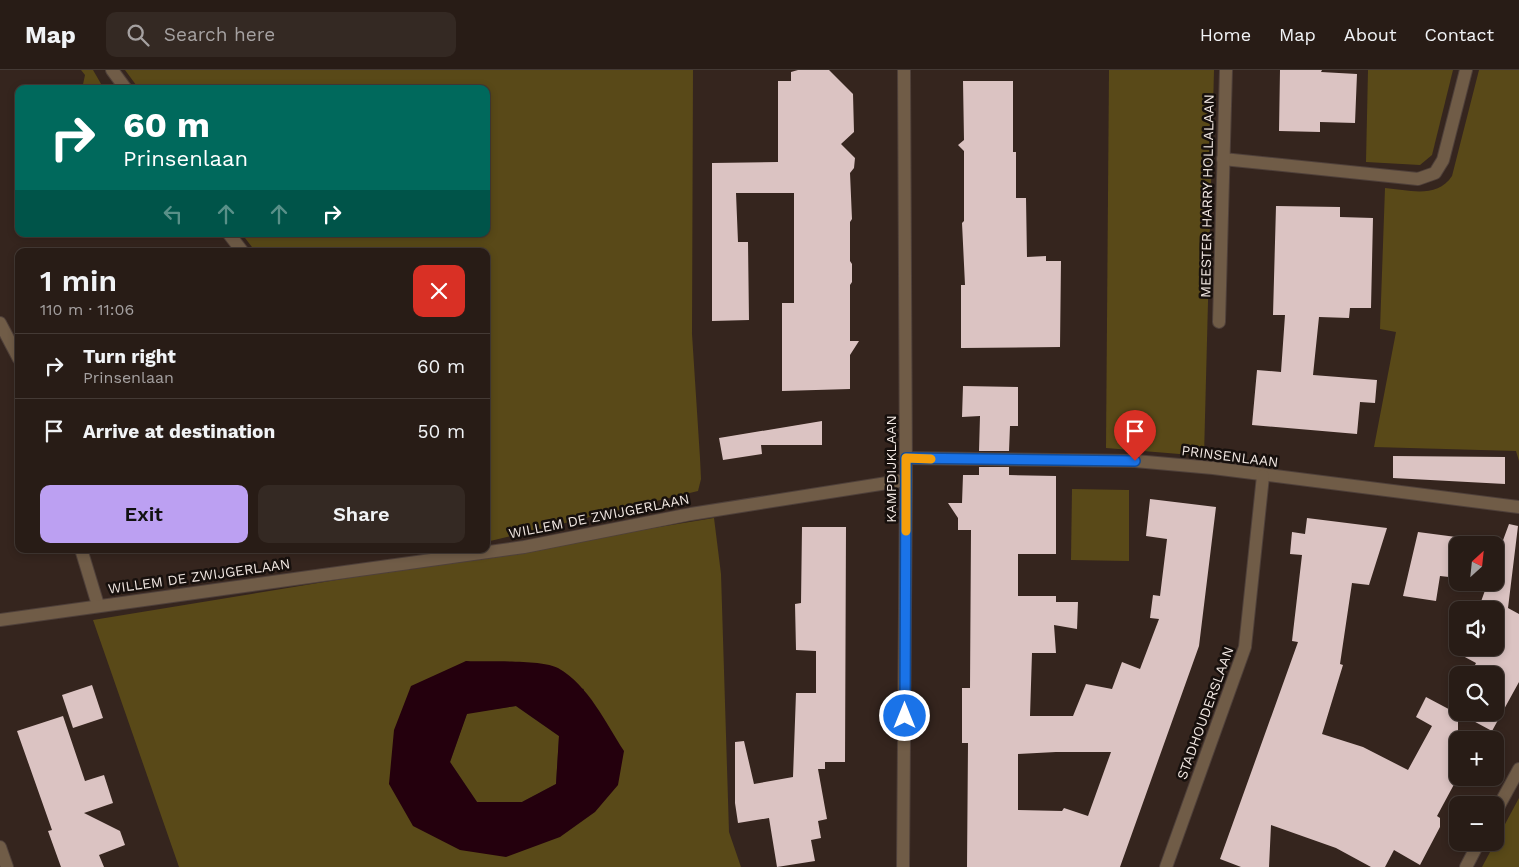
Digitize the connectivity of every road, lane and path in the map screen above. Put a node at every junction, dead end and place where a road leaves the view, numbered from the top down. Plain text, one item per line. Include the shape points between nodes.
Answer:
1 (112, 70) edge
2 (904, 70) edge
3 (1226, 70) edge
4 (1466, 70) edge
5 (123, 85) edge
6 (1223, 159) junction
7 (231, 237) edge
8 (240, 248) edge
9 (1219, 322) dead end
10 (0, 323) edge
11 (15, 351) edge
12 (906, 458) junction
13 (1263, 476) junction
14 (906, 480) junction
15 (1519, 507) edge
16 (490, 552) edge
17 (82, 553) edge
18 (480, 553) edge
19 (98, 605) junction
20 (0, 620) edge
21 (1519, 769) edge
22 (1504, 796) edge
23 (0, 847) edge
24 (1474, 851) edge
25 (7, 867) edge
26 (904, 867) edge
27 (1166, 867) edge
28 (1466, 867) edge

1 - 5 street
2 - 12 street, KAMPDIJKLAAN
3 - 6 street, MEESTER HARRY HOLLALAAN
4 - 6 street via 1443,160 1435,174 1418,179
6 - 9 street, MEESTER HARRY HOLLALAAN
7 - 8 street
10 - 11 street
12 - 13 street, PRINSENLAAN via 1135,461
12 - 14 street, KAMPDIJKLAAN
13 - 15 street, PRINSENLAAN
13 - 27 street, STADHOUDERSLAAN via 1245,647
14 - 16 street, WILLEM DE ZWIJGERLAAN via 691,514
14 - 26 street, KAMPDIJKLAAN
17 - 19 street
18 - 19 street, WILLEM DE ZWIJGERLAAN
19 - 20 street, WILLEM DE ZWIJGERLAAN
21 - 22 street
23 - 25 street
24 - 28 street

